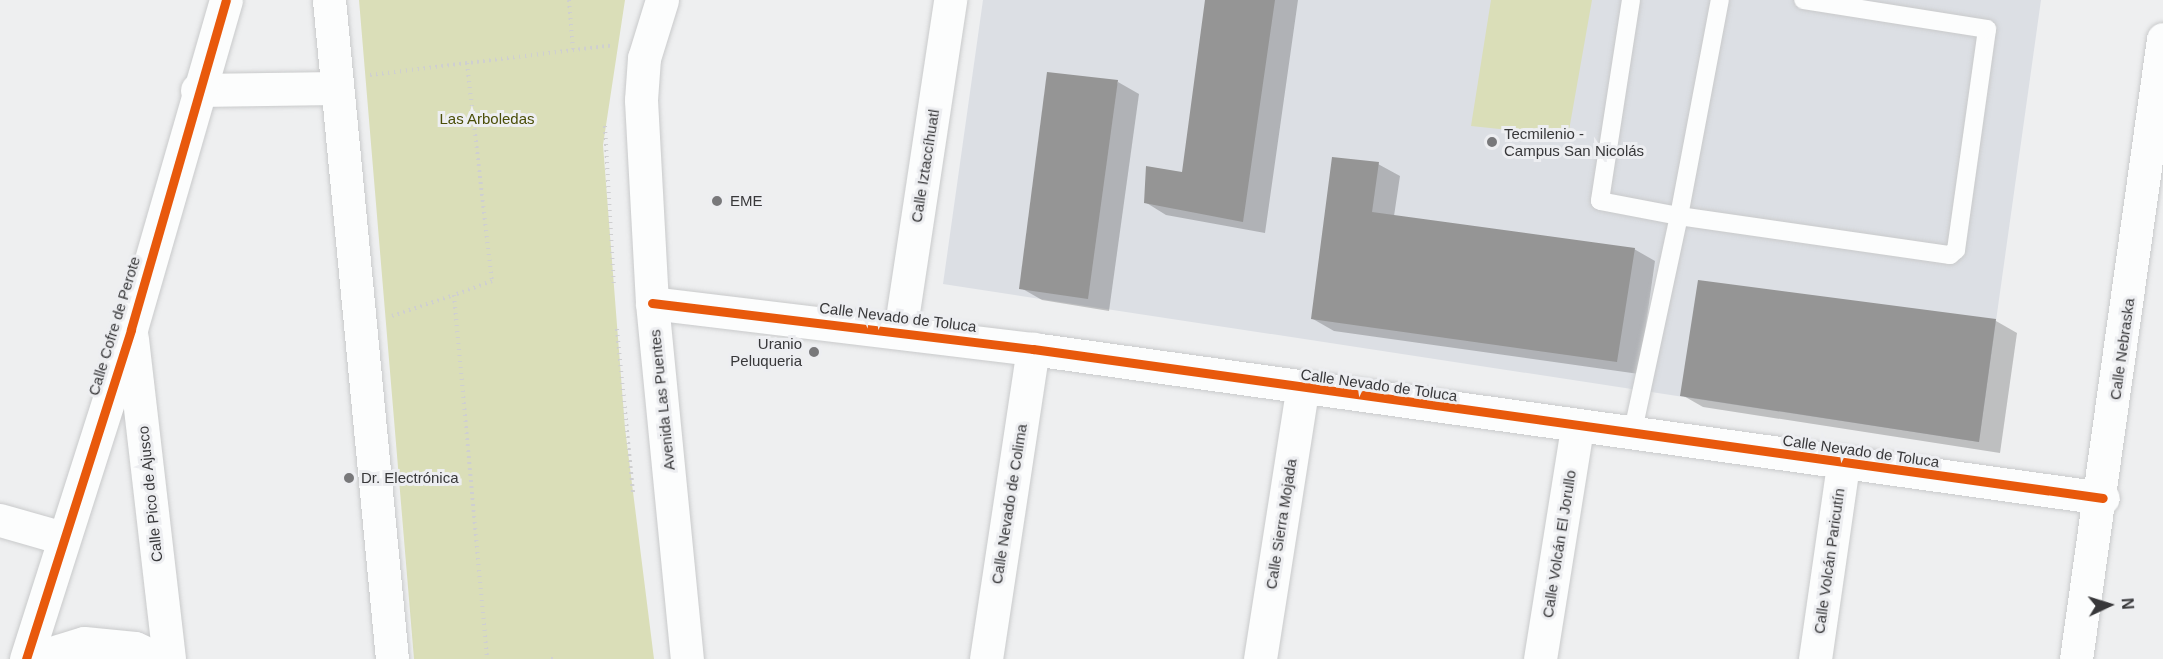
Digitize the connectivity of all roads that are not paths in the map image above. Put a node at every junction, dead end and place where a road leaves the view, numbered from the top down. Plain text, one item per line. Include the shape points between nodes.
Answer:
1 (226, 0) edge
2 (329, 0) edge
3 (662, 0) edge
4 (950, 0) edge
5 (1631, 0) edge
6 (1720, 0) edge
7 (1803, 0) edge
8 (2163, 39) edge
9 (351, 82) junction
10 (197, 90) junction
11 (1679, 216) junction
12 (652, 303) junction
13 (131, 329) junction
14 (900, 332) junction
15 (1033, 349) junction
16 (1302, 390) junction
17 (1577, 428) junction
18 (1632, 435) junction
19 (1843, 464) junction
20 (2103, 498) junction
21 (0, 520) edge
22 (63, 538) junction
23 (26, 659) edge
24 (32, 659) edge
25 (159, 659) edge
26 (169, 659) edge
27 (392, 659) edge
28 (687, 659) edge
29 (986, 659) edge
30 (1260, 659) edge
31 (1540, 659) edge
32 (1815, 659) edge
33 (2076, 659) edge

1 - 10 street, Calle Cofre de Perote
2 - 9 street
3 - 12 street, Avenida Las Puentes via 640,87
4 - 14 street, Calle Iztaccíhuatl
5 - 11 lane via 1600,201
6 - 11 lane
7 - 11 lane via 1987,29 1955,252
8 - 20 street, Calle Nebraska
9 - 10 street
9 - 27 street
10 - 13 street, Calle Cofre de Perote
11 - 18 lane
12 - 14 street, Calle Nevado de Toluca
12 - 28 street, Avenida Las Puentes
13 - 22 street, Calle Cofre de Perote
13 - 26 street, Calle Pico de Ajusco
14 - 15 street, Calle Nevado de Toluca
15 - 16 street, Calle Nevado de Toluca
15 - 29 street, Calle Nevado de Colima
16 - 17 street, Calle Nevado de Toluca
16 - 30 street, Calle Sierra Mojada
17 - 18 street, Calle Nevado de Toluca
17 - 31 street, Calle Volcán El Jorullo
18 - 19 street, Calle Nevado de Toluca
19 - 20 street, Calle Nevado de Toluca
19 - 32 street, Calle Volcán Paricutín
20 - 33 street, Calle Nebraska
21 - 22 street
22 - 23 street, Calle Cofre de Perote
24 - 25 street via 84,643 135,648

